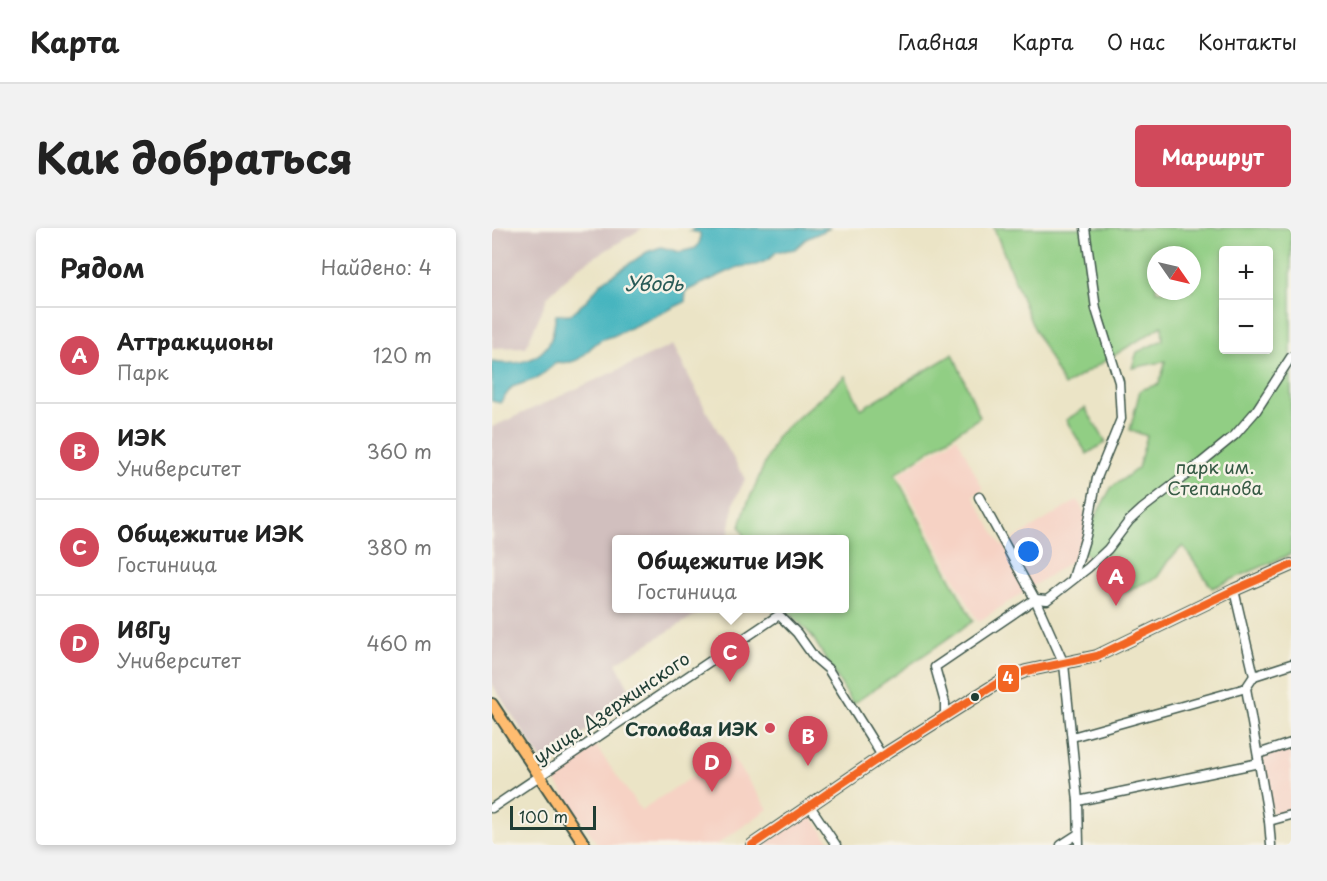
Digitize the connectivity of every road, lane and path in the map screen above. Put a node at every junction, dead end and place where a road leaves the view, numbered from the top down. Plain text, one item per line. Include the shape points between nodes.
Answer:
1 (1085, 228) edge
2 (1291, 357) edge
3 (979, 497) dead end
4 (1291, 565) edge
5 (1073, 579) junction
6 (1234, 590) junction
7 (1035, 599) junction
8 (1064, 664) junction
9 (1291, 664) edge
10 (1254, 676) junction
11 (1246, 688) junction
12 (492, 704) edge
13 (945, 715) junction
14 (1072, 737) junction
15 (1291, 743) edge
16 (882, 756) junction
17 (1258, 758) junction
18 (539, 776) junction
19 (1078, 801) junction
20 (810, 806) junction
21 (492, 808) edge
22 (1291, 815) edge
23 (1269, 821) junction
24 (1077, 841) edge
25 (585, 845) edge
26 (752, 845) edge
27 (836, 845) edge
28 (1061, 845) edge
29 (1271, 845) edge

1 - 5 street via 1096,309 1119,382 1121,418 1097,478
2 - 5 street via 1236,435 1142,509 1098,560
3 - 7 street
4 - 6 main road
5 - 7 street via 1047,600
6 - 8 main road via 1097,656
6 - 10 street
7 - 8 street
7 - 13 street via 935,668
8 - 13 main road via 1007,678
8 - 14 street
9 - 10 street
10 - 11 street
11 - 14 street
11 - 17 street
12 - 18 main road
13 - 16 main road
14 - 19 street
15 - 17 street
16 - 18 street, улица Дзержинского via 828,669 779,615
16 - 20 main road
17 - 19 street
17 - 23 street
18 - 21 street, улица Дзержинского
18 - 25 main road
19 - 24 street
20 - 26 main road
20 - 27 street
22 - 23 street
23 - 29 street
24 - 28 street

